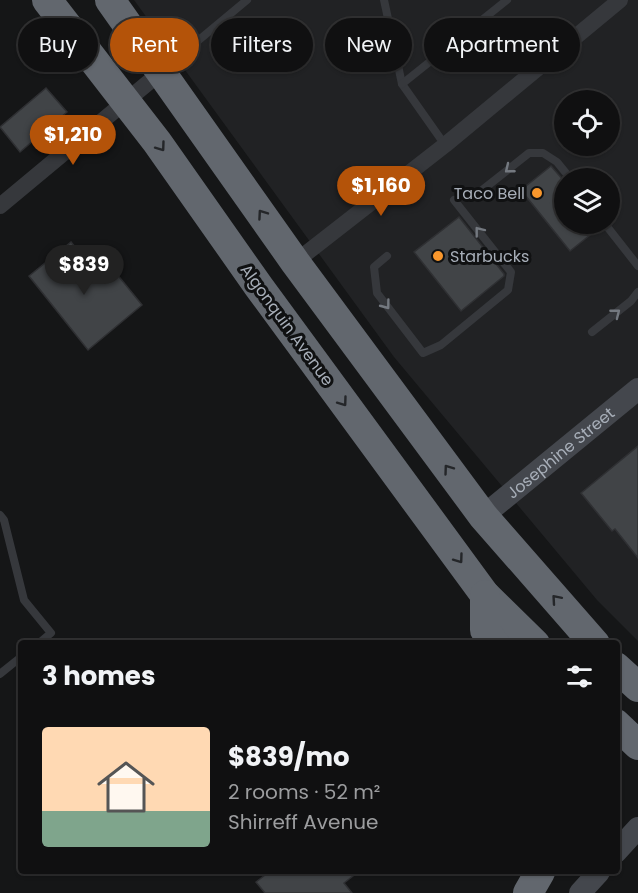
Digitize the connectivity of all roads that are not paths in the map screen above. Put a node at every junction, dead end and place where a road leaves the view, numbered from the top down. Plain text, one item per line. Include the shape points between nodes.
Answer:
1 (47, 0) edge
2 (110, 0) edge
3 (247, 0) edge
4 (384, 0) edge
5 (507, 0) edge
6 (620, 0) edge
7 (123, 18) edge
8 (199, 40) edge
9 (161, 72) joint
10 (402, 84) junction
11 (125, 101) junction
12 (445, 145) junction
13 (562, 168) edge
14 (481, 191) dead end
15 (454, 200) dead end
16 (0, 206) edge
17 (613, 234) edge
18 (387, 256) dead end
19 (295, 262) junction
20 (638, 266) edge
21 (638, 292) edge
22 (592, 332) dead end
23 (638, 388) edge
24 (0, 515) edge
25 (483, 516) junction
26 (485, 595) junction
27 (43, 640) edge
28 (492, 640) edge
29 (531, 640) edge
30 (592, 640) edge
31 (18, 659) edge
32 (620, 661) edge
33 (638, 668) edge
34 (620, 671) edge
35 (0, 674) edge
36 (638, 687) edge
37 (620, 728) edge
38 (638, 745) edge
39 (638, 828) edge
40 (620, 848) edge
41 (539, 874) edge
42 (597, 874) edge
43 (528, 893) edge
44 (580, 893) edge

1 - 11 highway, Algonquin Avenue
2 - 7 highway
3 - 8 lane
4 - 10 lane
5 - 10 lane
6 - 12 street
9 - 11 street
19 -> 9 highway
10 - 12 lane
11 - 16 street
11 -> 26 highway, Algonquin Avenue
12 - 19 street
13 -> 14 lane via 543,153 529,153
18 -> 15 lane via 374,267 377,293 423,353 441,345 508,290 511,272
17 - 20 lane
25 -> 19 highway
22 -> 21 lane
23 - 25 street, Josephine Street
24 - 27 lane via 24,600 51,633
30 -> 25 highway
26 - 28 highway via 485,630
26 - 29 highway, Algonquin Avenue
31 - 35 lane
32 - 33 highway
34 - 36 highway
37 - 38 highway
39 - 40 street
41 - 43 highway
42 - 44 street

